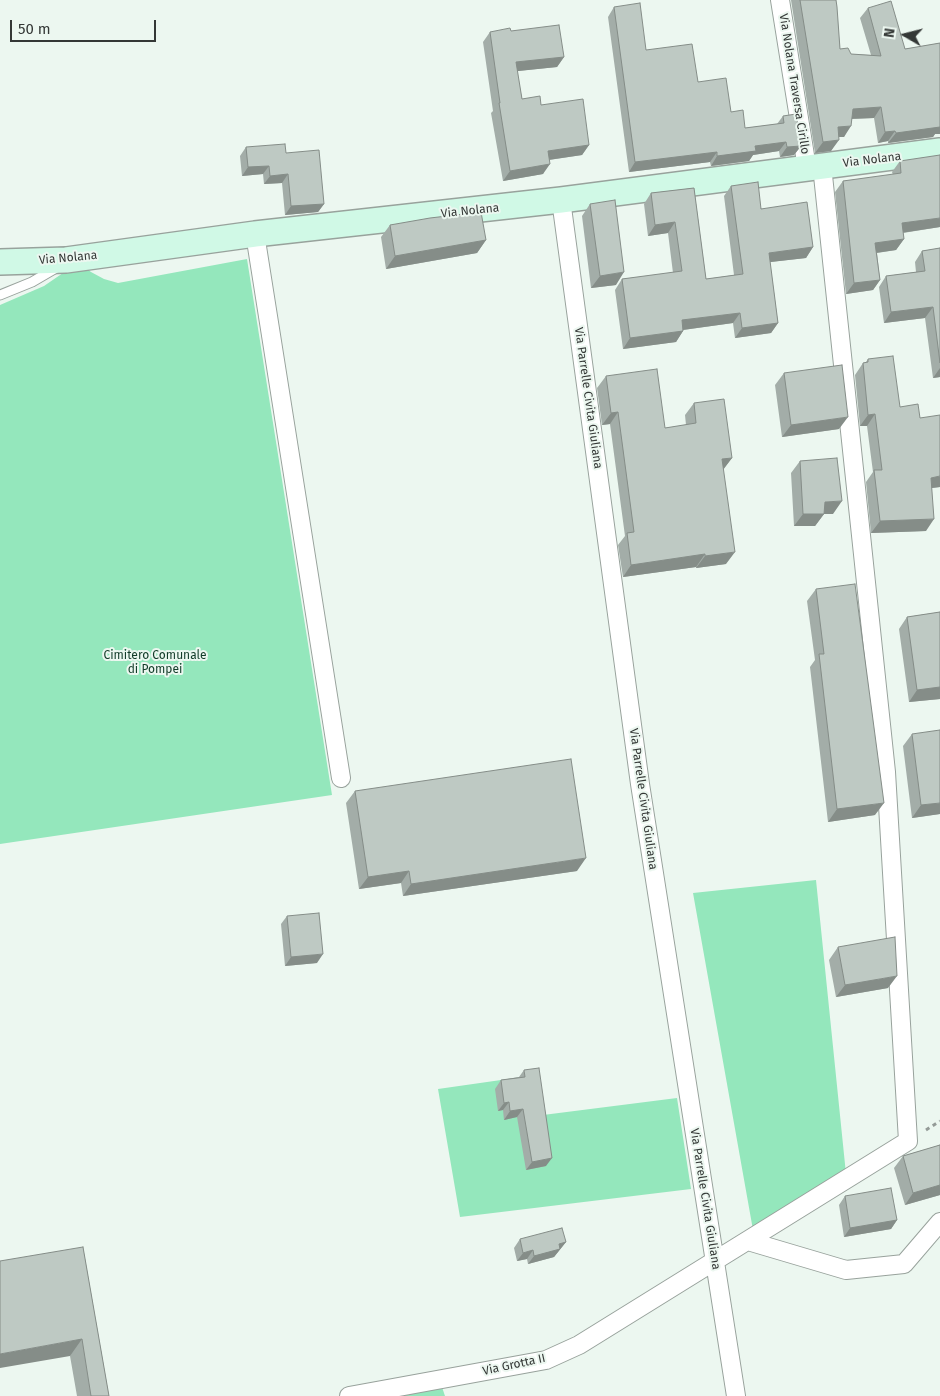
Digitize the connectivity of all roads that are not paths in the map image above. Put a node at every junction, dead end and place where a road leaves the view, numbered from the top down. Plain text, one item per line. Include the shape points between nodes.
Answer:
1 (780, 0) edge
2 (940, 151) edge
3 (815, 167) junction
4 (561, 200) junction
5 (255, 234) junction
6 (66, 260) junction
7 (0, 262) edge
8 (0, 295) edge
9 (341, 778) dead end
10 (940, 1222) edge
11 (748, 1241) junction
12 (715, 1262) junction
13 (350, 1396) edge
14 (736, 1396) edge

1 - 3 street, Via Nolana Traversa Cirillo
2 - 3 street, Via Nolana
3 - 4 street, Via Nolana
3 - 11 street, Via Nolana Traversa Cirillo via 886,772 908,1141
4 - 5 street, Via Nolana
4 - 12 street, Via Parrelle Civita Giuliana via 640,784
5 - 6 street, Via Nolana
5 - 9 street
6 - 7 street, Via Nolana
6 - 8 lane via 32,282
10 - 11 street via 904,1264 846,1270
11 - 12 street, Via Grotta II
12 - 13 street, Via Grotta II via 579,1345 546,1360
12 - 14 street, Via Parrelle Civita Giuliana

